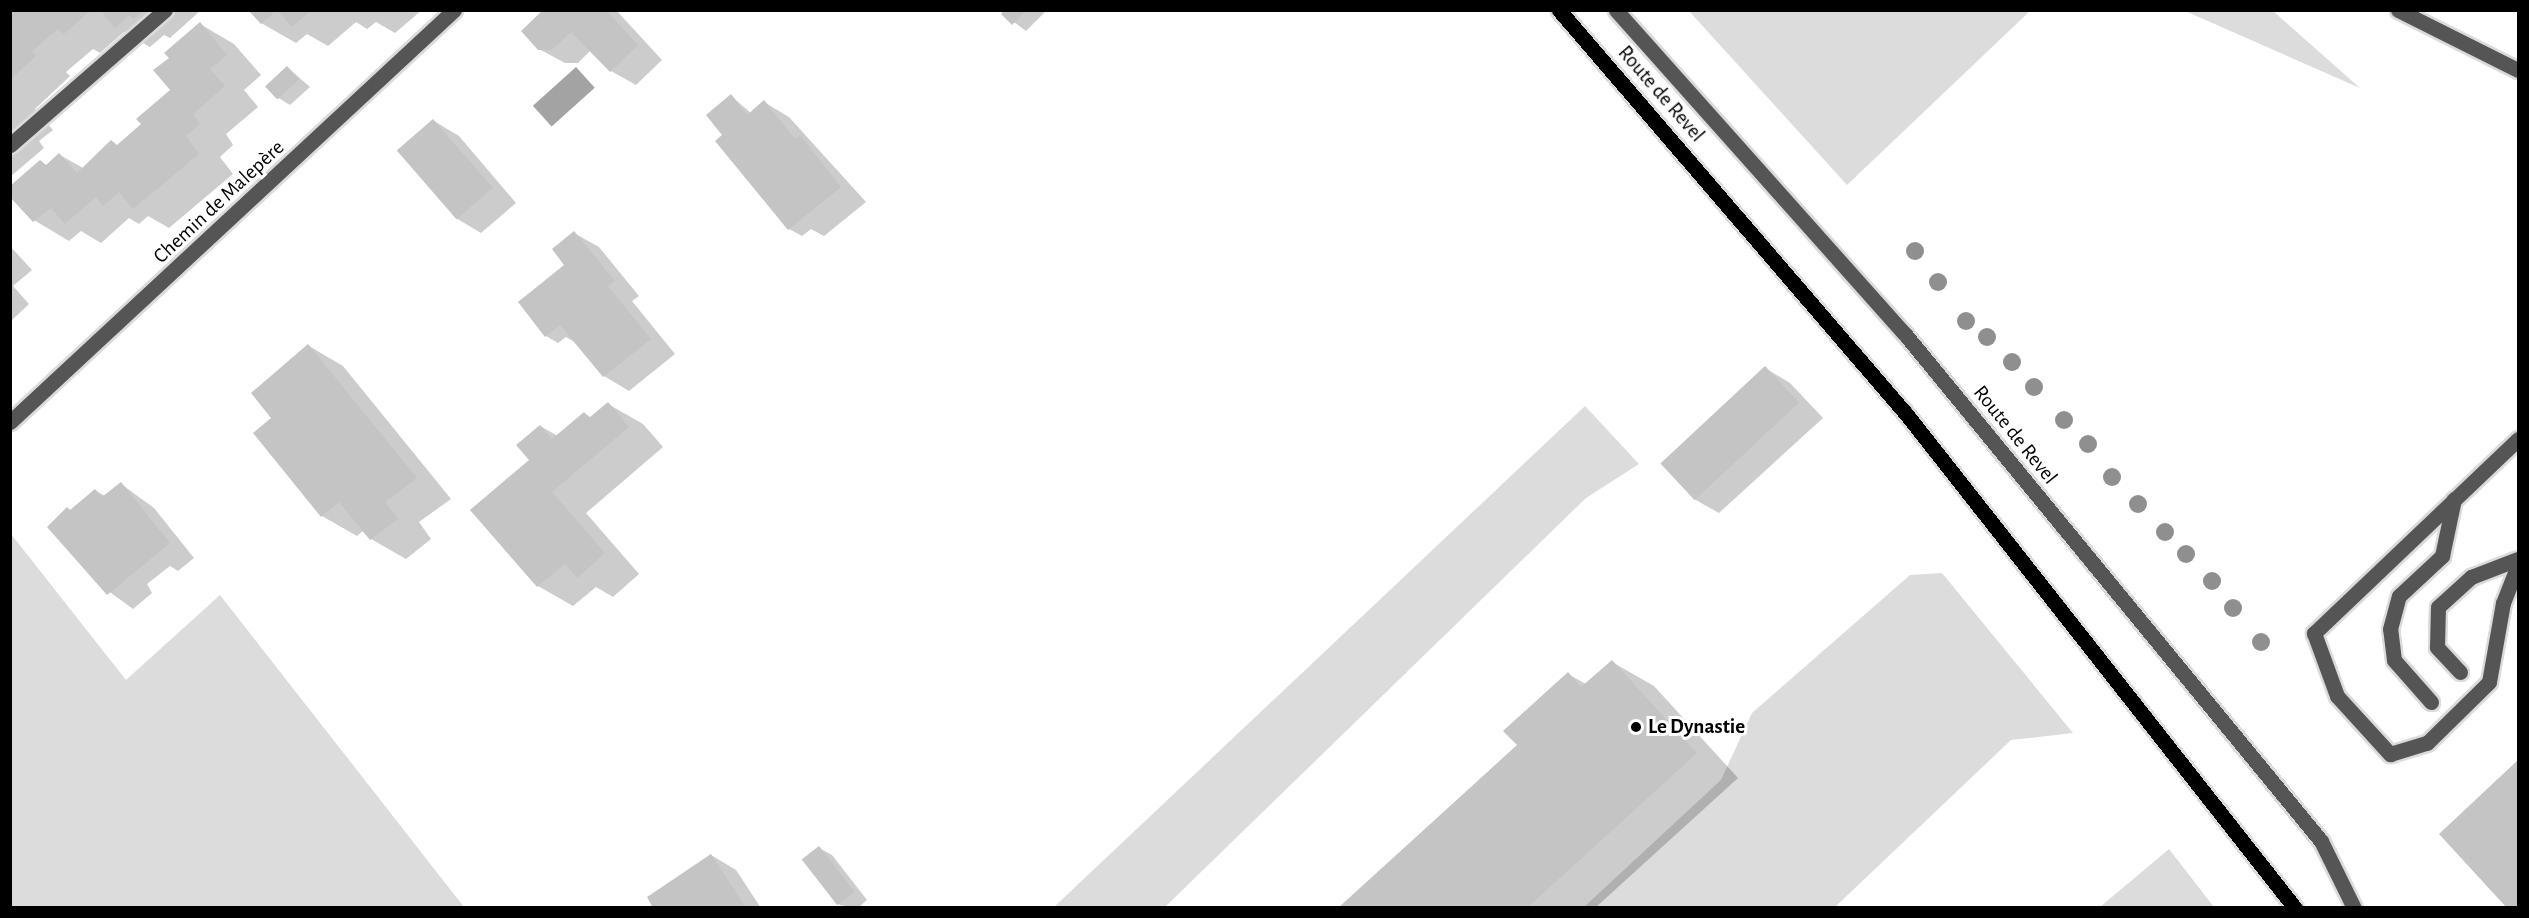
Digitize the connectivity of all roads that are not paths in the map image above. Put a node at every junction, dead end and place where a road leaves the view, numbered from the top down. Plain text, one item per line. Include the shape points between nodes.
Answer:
1 (165, 10) edge
2 (454, 10) edge
3 (1559, 10) edge
4 (1616, 10) edge
5 (2398, 10) edge
6 (2518, 70) edge
7 (10, 145) edge
8 (10, 422) edge
9 (2518, 439) edge
10 (2454, 500) junction
11 (2518, 559) edge
12 (2518, 565) edge
13 (2460, 672) dead end
14 (2432, 702) dead end
15 (2295, 908) edge
16 (2354, 908) edge

1 - 7 street
2 - 8 street, Chemin de Malepère
3 - 15 main road, Route de Revel via 1907,416
4 - 16 street, Route de Revel via 1919,351 2321,841
5 - 6 street
9 - 10 street
10 - 12 street via 2314,633 2337,696 2390,754 2427,742 2489,682 2503,603
10 - 14 street via 2442,556 2399,596 2390,629 2394,660
11 - 13 street via 2471,577 2438,607 2437,647

